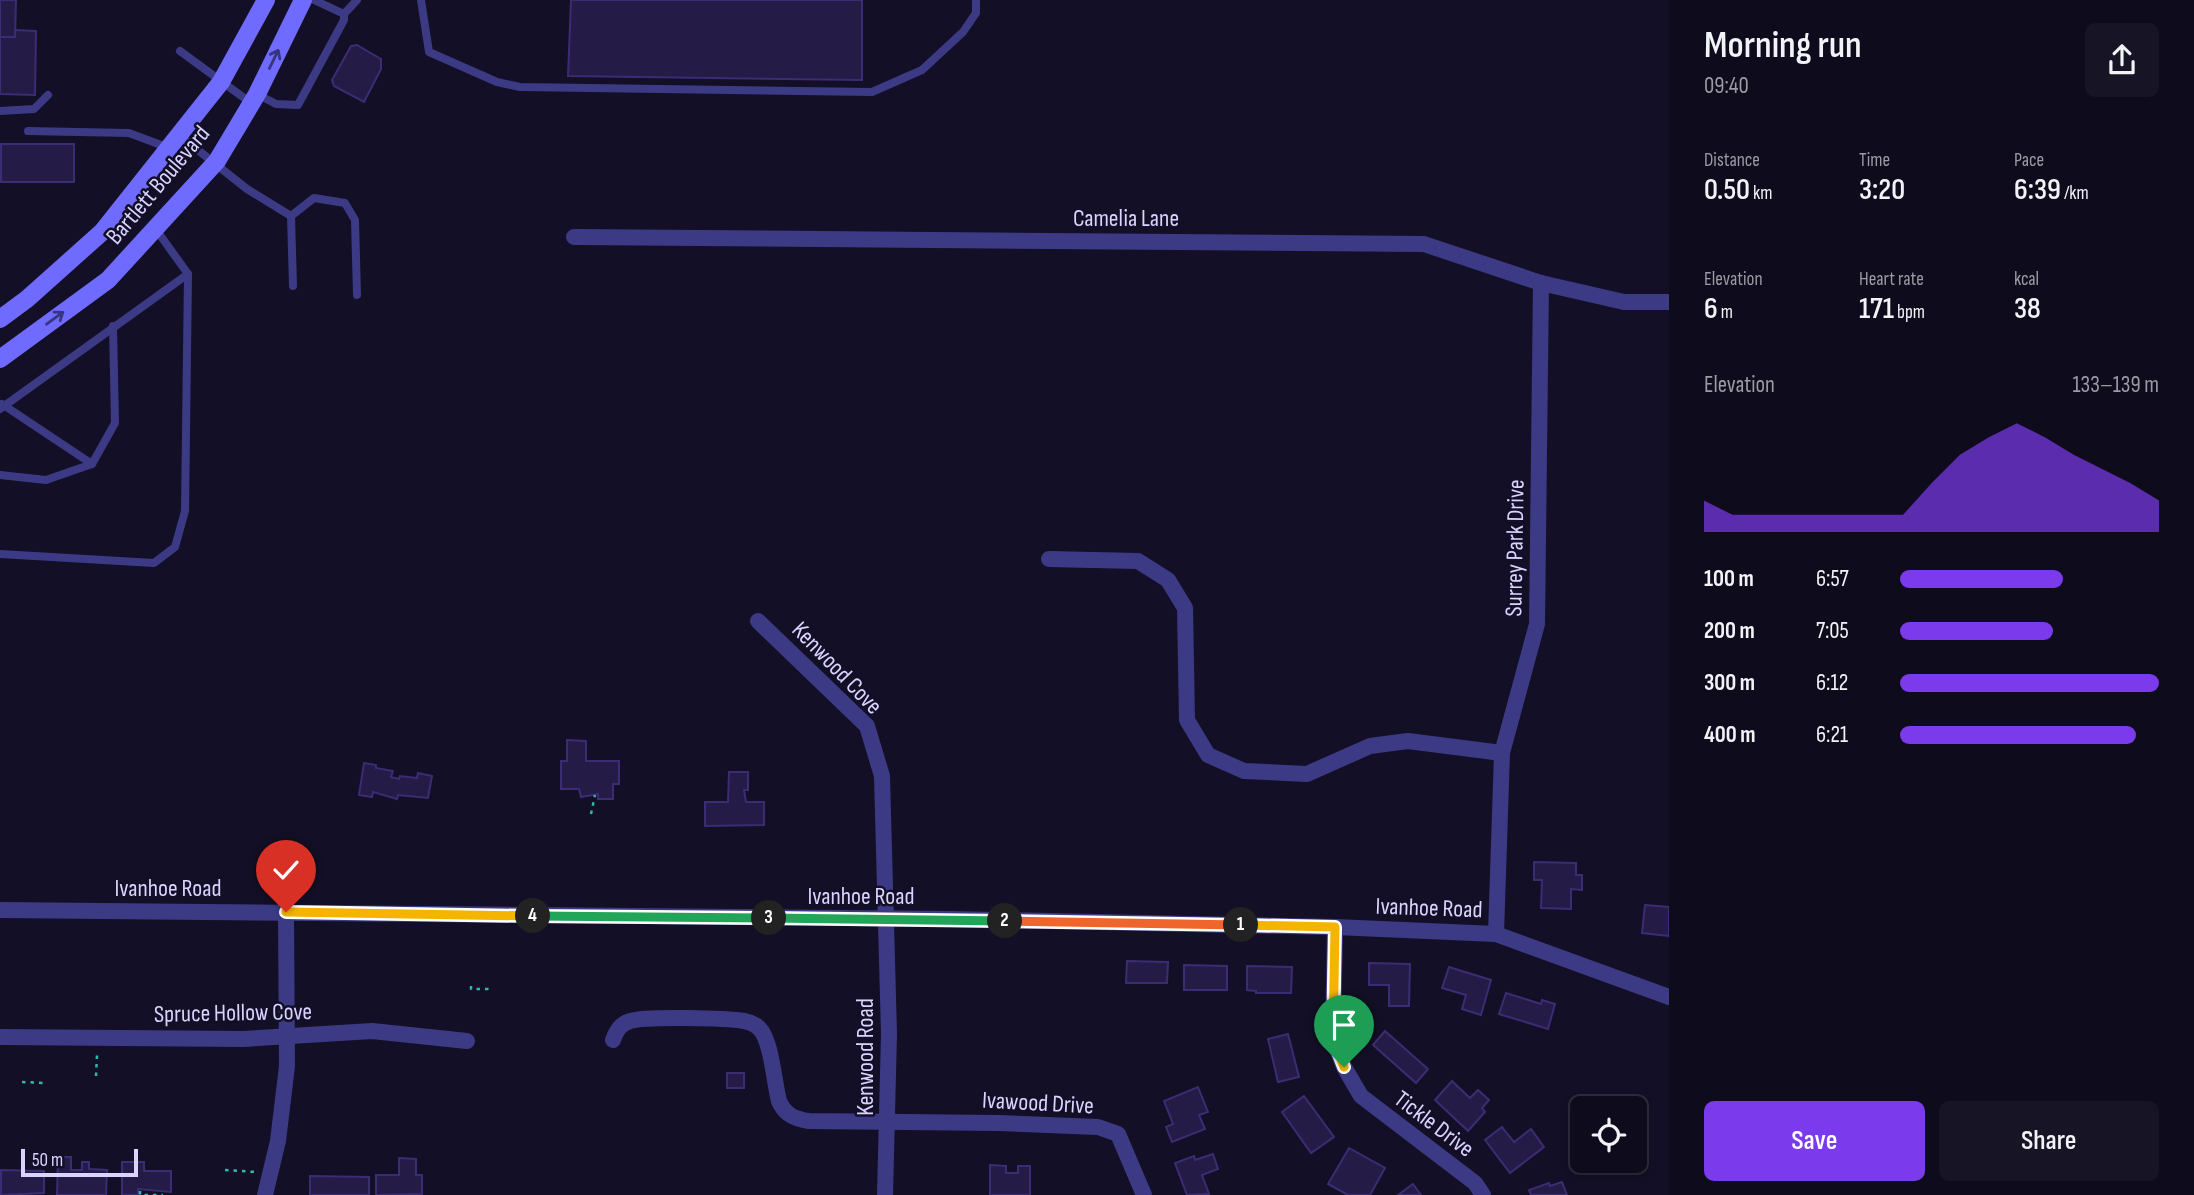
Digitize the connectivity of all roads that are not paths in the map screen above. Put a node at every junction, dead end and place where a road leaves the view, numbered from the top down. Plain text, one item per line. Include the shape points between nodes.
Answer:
1 (266, 0) edge
2 (303, 0) edge
3 (314, 0) edge
4 (357, 0) edge
5 (421, 0) edge
6 (976, 0) edge
7 (344, 14) junction
8 (180, 51) dead end
9 (221, 82) junction
10 (48, 95) dead end
11 (254, 98) junction
12 (0, 111) edge
13 (28, 131) dead end
14 (174, 142) junction
15 (215, 163) junction
16 (291, 216) junction
17 (155, 228) junction
18 (574, 237) dead end
19 (188, 274) junction
20 (1541, 283) junction
21 (293, 286) dead end
22 (357, 295) dead end
23 (1669, 302) edge
24 (0, 319) edge
25 (113, 326) junction
26 (0, 359) edge
27 (1, 405) edge
28 (92, 464) junction
29 (0, 475) edge
30 (0, 554) edge
31 (1049, 559) dead end
32 (758, 621) dead end
33 (1502, 753) junction
34 (0, 910) edge
35 (286, 912) junction
36 (887, 919) junction
37 (1335, 927) junction
38 (1496, 934) junction
39 (1669, 997) edge
40 (287, 1036) junction
41 (0, 1037) edge
42 (613, 1040) dead end
43 (467, 1041) dead end
44 (888, 1122) junction
45 (265, 1195) edge
46 (886, 1195) edge
47 (1144, 1195) edge
48 (1483, 1195) edge

1 - 9 main road, Bartlett Boulevard
11 -> 2 main road, Bartlett Boulevard
3 - 7 lane
4 - 7 lane
5 - 6 lane via 429,52 497,82 520,87 858,92 872,92 922,70 963,32 976,13
7 - 11 lane via 298,106
8 - 9 lane
9 - 11 lane
9 - 14 main road, Bartlett Boulevard
10 - 12 lane via 34,109
11 - 15 main road, Bartlett Boulevard
13 - 14 lane via 129,134
14 - 15 lane
14 - 24 main road, Bartlett Boulevard via 102,232
15 - 16 lane
15 - 17 main road, Bartlett Boulevard
16 - 21 lane
16 - 22 lane via 314,198 345,203 355,220
17 - 19 lane
26 -> 17 main road, Bartlett Boulevard via 108,280
18 - 20 street, Camelia Lane via 1424,244
19 - 25 lane
19 - 30 lane via 185,511 175,547 154,563
20 - 23 street, Camelia Lane via 1624,302
20 - 33 street, Surrey Park Drive via 1537,624
25 - 27 lane
25 - 28 lane via 115,423
27 - 28 lane
28 - 29 lane via 46,480
31 - 33 street via 1138,561 1168,580 1185,608 1187,720 1208,755 1244,771 1307,774 1370,746 1408,741
32 - 36 street, Kenwood Cove via 867,726 882,776
33 - 38 street, Surrey Park Drive
34 - 35 street, Ivanhoe Road
35 - 36 street, Ivanhoe Road
35 - 40 street
36 - 37 street, Ivanhoe Road
36 - 44 street, Kenwood Road
37 - 38 street, Ivanhoe Road
37 - 48 street, Tickle Drive via 1333,1039 1344,1067 1361,1096 1475,1183
38 - 39 street, Ivanhoe Road
40 - 41 street, Spruce Hollow Cove
40 - 43 street, Spruce Hollow Cove via 372,1031
40 - 45 street via 281,1122
42 - 44 street, Ivawood Drive via 622,1024 641,1019 749,1022 765,1038 779,1101 794,1118
44 - 46 street, Kenwood Road
44 - 47 street, Ivawood Drive via 1098,1127 1118,1134

